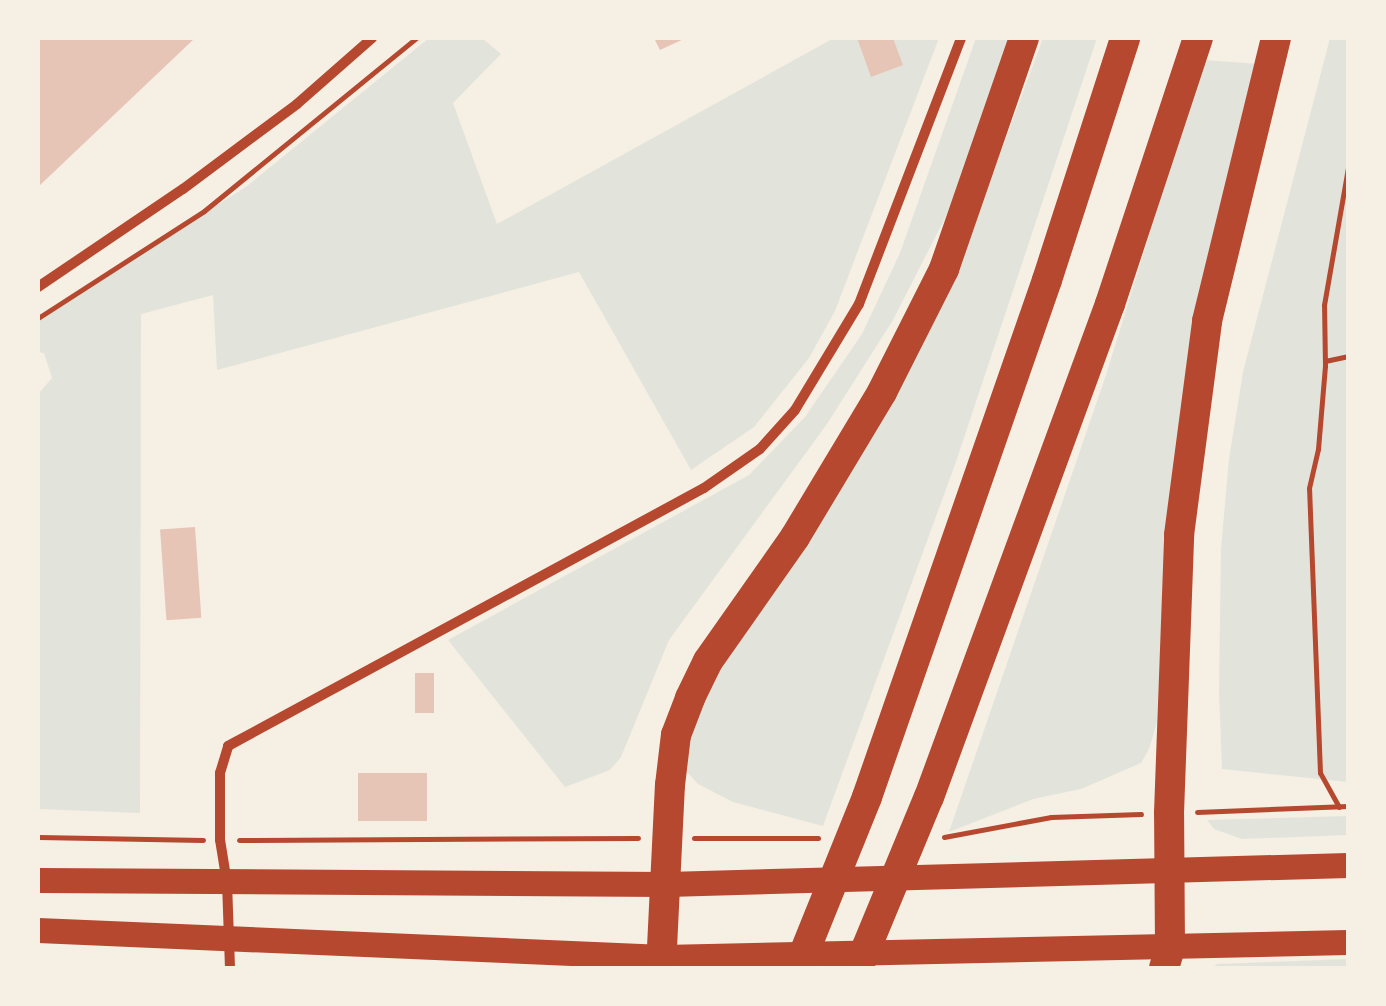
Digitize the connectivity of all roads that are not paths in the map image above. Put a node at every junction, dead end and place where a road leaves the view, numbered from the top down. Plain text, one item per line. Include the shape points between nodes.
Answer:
1 (372, 38) edge
2 (960, 38) edge
3 (1024, 38) edge
4 (1125, 38) edge
5 (1198, 38) edge
6 (1276, 38) edge
7 (38, 286) edge
8 (1348, 865) edge
9 (1169, 872) junction
10 (38, 880) edge
11 (227, 882) junction
12 (667, 884) junction
13 (38, 930) edge
14 (231, 939) junction
15 (1348, 942) edge
16 (1167, 958) edge
17 (662, 963) edge
18 (230, 968) edge
19 (798, 968) edge
20 (858, 968) edge

1 - 7 street via 269,126
2 - 11 street via 859,304 795,410 760,449 719,479 228,746 220,774
3 - 12 highway via 944,269 882,392 690,698 672,767
4 - 19 highway via 867,798
5 - 20 highway via 1110,304 929,797
6 - 9 highway via 1207,321 1179,535
8 - 9 main road
9 - 12 main road
9 - 16 highway
10 - 11 main road
11 - 12 main road
11 - 14 street
12 - 17 highway
13 - 14 main road
14 - 17 main road
14 - 18 street
15 - 16 main road
16 - 17 main road

